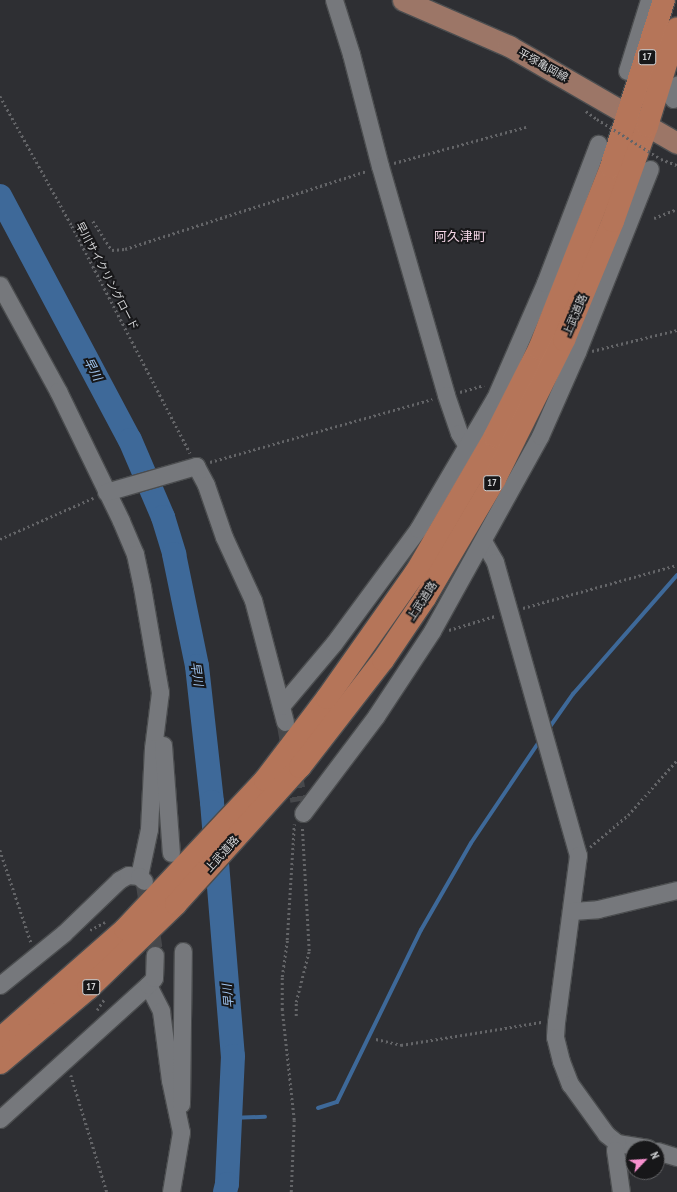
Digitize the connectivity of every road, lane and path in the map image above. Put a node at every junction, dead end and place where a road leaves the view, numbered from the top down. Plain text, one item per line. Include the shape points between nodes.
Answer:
1 (334, 0) edge
2 (403, 0) edge
3 (649, 0) edge
4 (664, 0) edge
5 (677, 28) edge
6 (627, 72) dead end
7 (0, 96) edge
8 (629, 114) junction
9 (597, 119) dead end
10 (647, 126) junction
11 (526, 127) dead end
12 (677, 143) edge
13 (598, 144) dead end
14 (677, 165) edge
15 (380, 166) junction
16 (650, 169) dead end
17 (677, 209) edge
18 (654, 218) dead end
19 (93, 221) dead end
20 (620, 225) junction
21 (0, 285) edge
22 (677, 330) edge
23 (530, 345) junction
24 (577, 352) junction
25 (501, 385) junction
26 (446, 395) junction
27 (468, 446) junction
28 (194, 467) junction
29 (108, 491) junction
30 (0, 539) edge
31 (483, 540) junction
32 (677, 565) edge
33 (509, 612) junction
34 (432, 631) junction
35 (160, 692) junction
36 (281, 706) junction
37 (285, 722) tunnel mouth
38 (677, 760) edge
39 (301, 807) junction
40 (0, 850) edge
41 (171, 853) dead end
42 (578, 855) junction
43 (677, 890) edge
44 (572, 911) junction
45 (183, 951) dead end
46 (155, 955) tunnel mouth
47 (36, 956) junction
48 (0, 985) edge
49 (148, 986) junction
50 (296, 1016) dead end
51 (556, 1022) junction
52 (0, 1039) edge
53 (376, 1039) dead end
54 (64, 1062) junction
55 (0, 1063) edge
56 (0, 1119) edge
57 (181, 1132) junction
58 (618, 1143) junction
59 (625, 1144) edge
60 (665, 1153) edge
61 (677, 1157) edge
62 (107, 1192) edge
63 (171, 1192) edge
64 (291, 1192) edge
65 (621, 1192) edge

1 - 15 street
2 - 8 main road, 平塚亀岡線 via 509,46
3 - 6 street
4 - 8 highway, 上武道路 / 17
5 - 10 highway, 上武道路 / 17
7 - 28 path, 早川サイクリングロード via 72,226
8 - 10 main road, 平塚亀岡線
8 - 23 highway, 上武道路 / 17 via 594,213
9 - 14 path, bridge via 661,159
10 - 12 main road, 平塚亀岡線
10 - 20 highway, 上武道路 / 17
11 - 15 path
13 - 23 street
15 - 19 path via 124,249 112,250
15 - 26 street
16 - 20 street
17 - 18 path
20 - 24 street
20 - 55 highway, 上武道路 / 17 via 539,394 494,478 425,598 333,727 270,802 176,904 88,989
21 - 29 street via 58,391
22 - 24 path via 600,351
23 - 25 street
23 - 52 highway, 上武道路 / 17 via 495,436 416,572 265,780 172,881 96,956
24 - 31 street via 540,436
25 - 26 path via 491,383
25 - 27 street
26 - 27 street via 458,433
26 - 28 path
27 - 36 street via 418,529 334,643
28 - 29 street
28 - 36 street via 206,485 224,537 253,600
29 - 30 path
29 - 35 street via 134,554
31 - 33 street via 493,557
31 - 34 street
32 - 33 path
33 - 34 path via 442,632
33 - 42 street
34 - 39 street via 376,716
35 - 41 street
35 - 47 street via 153,748 150,829 142,878 128,874 119,880
36 - 37 street
38 - 42 path via 628,815
39 - 50 path via 309,951 296,1002
39 - 64 path via 294,824 287,940 282,977 282,1010 294,1120
40 - 47 path
42 - 44 street
43 - 44 street via 598,909
44 - 51 street
45 - 57 street
46 - 49 street via 154,978
47 - 48 street
49 - 54 street
49 - 57 street via 161,1010 170,1080
51 - 53 path via 548,1021 401,1045
51 - 58 street via 555,1037 570,1084 594,1118
54 - 56 street
54 - 62 path via 73,1079
57 - 63 street
58 - 59 street
58 - 65 street via 614,1150
60 - 61 street

